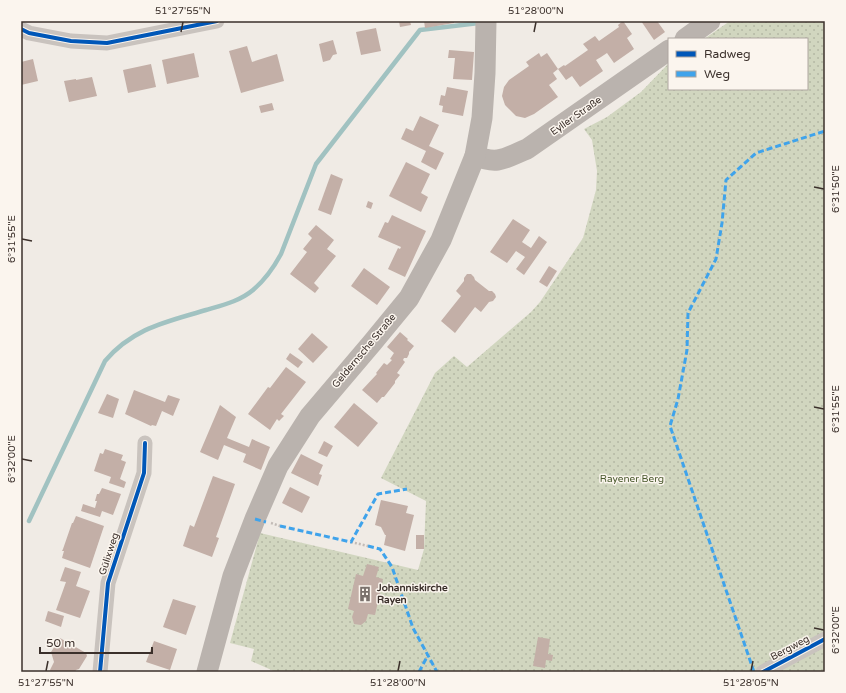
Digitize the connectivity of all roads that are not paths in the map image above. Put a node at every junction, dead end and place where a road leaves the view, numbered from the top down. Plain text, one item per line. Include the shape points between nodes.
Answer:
1 (217, 21) edge
2 (486, 21) edge
3 (710, 21) edge
4 (21, 29) edge
5 (686, 38) edge
6 (668, 51) edge
7 (475, 156) junction
8 (145, 443) dead end
9 (825, 639) edge
10 (100, 672) edge
11 (207, 672) edge
12 (763, 672) edge

1 - 4 street via 107,43 71,41 29,33
2 - 7 main road, Geldernsche Straße via 482,118
3 - 5 main road
6 - 7 main road, Eyller Straße via 527,149 501,160
7 - 11 main road, Geldernsche Straße via 441,240 409,298 310,416 278,466 254,519 233,576
8 - 10 street, Gülixweg via 144,473 108,583
9 - 12 street, Bergweg

